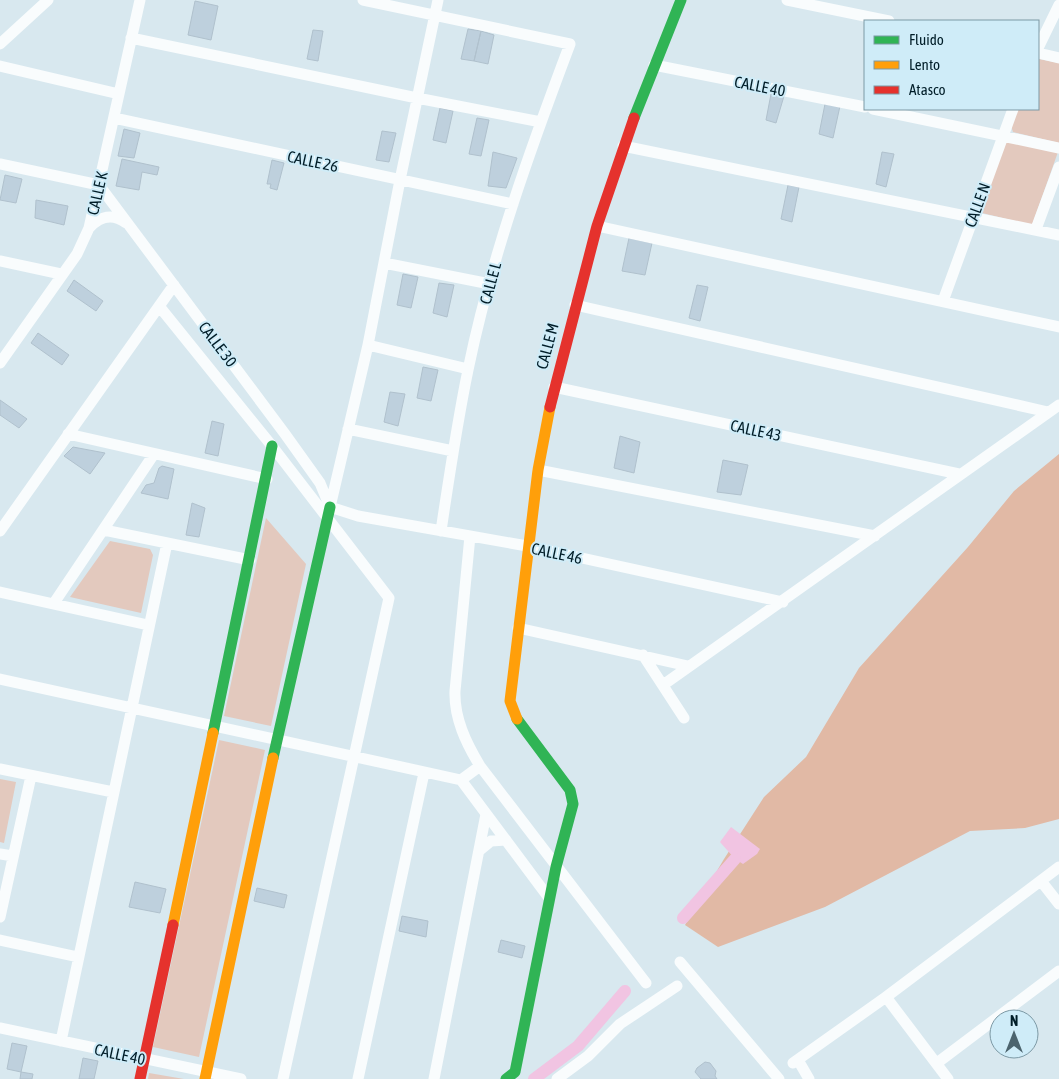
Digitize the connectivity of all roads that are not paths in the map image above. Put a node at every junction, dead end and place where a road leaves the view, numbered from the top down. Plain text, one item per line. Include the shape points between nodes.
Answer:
1 (48, 0) edge
2 (140, 0) edge
3 (363, 0) edge
4 (438, 0) edge
5 (682, 0) edge
6 (787, 0) edge
7 (1059, 5) edge
8 (435, 16) junction
9 (883, 20) edge
10 (131, 38) junction
11 (0, 44) edge
12 (1039, 46) edge
13 (1039, 53) edge
14 (1059, 58) edge
15 (654, 65) junction
16 (0, 66) edge
17 (119, 94) junction
18 (417, 98) junction
19 (864, 107) edge
20 (878, 110) edge
21 (1013, 110) edge
22 (114, 118) junction
23 (541, 122) junction
24 (1002, 135) junction
25 (623, 146) junction
26 (1059, 148) edge
27 (0, 164) edge
28 (1059, 168) edge
29 (400, 180) junction
30 (99, 186) junction
31 (513, 204) junction
32 (972, 216) junction
33 (130, 226) junction
34 (597, 226) junction
35 (89, 228) junction
36 (1036, 229) junction
37 (1059, 235) edge
38 (0, 261) edge
39 (384, 263) junction
40 (61, 274) junction
41 (490, 284) junction
42 (174, 285) junction
43 (943, 301) junction
44 (575, 305) junction
45 (159, 306) junction
46 (1059, 327) edge
47 (368, 346) junction
48 (2, 357) edge
49 (468, 369) junction
50 (554, 387) junction
51 (1059, 404) edge
52 (1048, 412) junction
53 (348, 429) junction
54 (68, 434) junction
55 (286, 434) junction
56 (272, 446) junction
57 (453, 451) junction
58 (154, 454) junction
59 (538, 470) junction
60 (959, 474) junction
61 (267, 479) junction
62 (329, 513) junction
63 (104, 530) junction
64 (0, 531) edge
65 (441, 531) junction
66 (470, 536) junction
67 (875, 536) junction
68 (167, 543) junction
69 (527, 546) junction
70 (250, 560) junction
71 (0, 592) edge
72 (54, 602) junction
73 (783, 602) junction
74 (148, 625) junction
75 (518, 628) junction
76 (643, 655) junction
77 (688, 666) junction
78 (0, 679) edge
79 (663, 685) junction
80 (130, 709) junction
81 (684, 718) dead end
82 (214, 727) junction
83 (277, 740) junction
84 (354, 756) junction
85 (480, 766) junction
86 (0, 769) edge
87 (424, 772) junction
88 (31, 776) junction
89 (461, 780) junction
90 (113, 792) junction
91 (486, 814) junction
92 (506, 840) junction
93 (480, 850) junction
94 (0, 854) edge
95 (13, 856) junction
96 (1059, 867) edge
97 (556, 868) junction
98 (1041, 881) junction
99 (549, 898) junction
100 (1059, 904) edge
101 (0, 917) edge
102 (0, 940) edge
103 (78, 957) junction
104 (680, 962) dead end
105 (1059, 971) edge
106 (646, 983) dead end
107 (677, 986) dead end
108 (886, 997) junction
109 (0, 1028) edge
110 (61, 1041) junction
111 (144, 1059) junction
112 (937, 1064) junction
113 (206, 1076) edge
114 (140, 1079) edge
115 (240, 1079) edge
116 (283, 1079) edge
117 (358, 1079) edge
118 (434, 1079) edge
119 (507, 1079) edge
120 (557, 1079) edge
121 (779, 1079) edge
122 (810, 1079) edge
123 (948, 1079) edge

1 - 11 street
2 - 10 street, CALLE K
3 - 8 street
4 - 8 street
5 - 15 street, CALLE M
6 - 9 street
7 - 12 street
8 - 18 street
8 - 23 street, CALLE L via 570,44
10 - 17 street, CALLE K
10 - 18 street
13 - 14 street
15 - 19 street, CALLE 40
15 - 25 street, CALLE M
16 - 17 street
17 - 22 street, CALLE K
18 - 23 street
18 - 29 street
20 - 24 street
21 - 24 street, CALLE N
22 - 29 street, CALLE 26
22 - 30 street, CALLE K
23 - 31 street, CALLE L
24 - 26 street
24 - 32 street, CALLE N
25 - 32 street
25 - 34 street, CALLE M
27 - 30 street
28 - 36 street
29 - 31 street, CALLE 26
29 - 39 street
30 - 33 street, CALLE 30
30 - 35 street, CALLE K
31 - 41 street, CALLE L
32 - 36 street
32 - 43 street, CALLE N
33 - 35 street via 109,216 101,217
33 - 42 street, CALLE 30
34 - 43 street
34 - 44 street, CALLE M
35 - 40 street, CALLE K via 77,254
36 - 37 street
38 - 40 street
39 - 41 street
39 - 47 street
40 - 48 street, CALLE K
41 - 49 street, CALLE L
42 - 45 street
42 - 55 street, CALLE 30
43 - 46 street
44 - 50 street, CALLE M
44 - 52 street
45 - 54 street
45 - 56 street
47 - 49 street
47 - 53 street
49 - 57 street, CALLE L
50 - 59 street, CALLE M
50 - 60 street, CALLE 43
51 - 52 street
52 - 60 street
53 - 57 street
53 - 62 street
54 - 58 street
54 - 64 street
55 - 56 street
55 - 62 street, CALLE 30 via 320,483
56 - 61 street
56 - 62 street
57 - 65 street, CALLE L
58 - 61 street
58 - 63 street
59 - 67 street
59 - 69 street, CALLE M
60 - 67 street
61 - 70 street
62 - 65 street, CALLE 46
62 - 83 street
62 - 84 street via 389,598
63 - 68 street
63 - 72 street
65 - 66 street, CALLE 46
66 - 69 street, CALLE 46
66 - 85 street via 454,706 464,736
67 - 73 street
68 - 70 street
68 - 74 street
69 - 73 street, CALLE 46
69 - 75 street, CALLE M
70 - 82 street
71 - 72 street
72 - 74 street
73 - 77 street
74 - 80 street
75 - 76 street
75 - 97 street, CALLE M via 510,695 514,716 573,796
76 - 77 street
76 - 79 street
77 - 79 street
78 - 80 street
79 - 81 street
80 - 82 street
80 - 90 street
82 - 83 street
82 - 111 street
83 - 84 street
83 - 113 street
84 - 87 street
84 - 116 street
85 - 89 street
85 - 97 street
86 - 88 street
87 - 89 street
87 - 117 street
88 - 90 street
88 - 95 street
89 - 91 street
90 - 103 street
91 - 92 street
91 - 93 street
92 - 93 street via 491,841
92 - 99 street
93 - 118 street
94 - 95 street
95 - 101 street
96 - 98 street
97 - 99 street
97 - 106 street
98 - 100 street
98 - 108 street
99 - 119 street via 514,1072
102 - 103 street
103 - 110 street
104 - 121 street
105 - 112 street
107 - 120 street via 620,1024 588,1056
108 - 112 street
108 - 122 street via 795,1061
109 - 110 street, CALLE 40
110 - 111 street, CALLE 40
111 - 113 street, CALLE 40
111 - 114 street
112 - 123 street
113 - 115 street, CALLE 40

